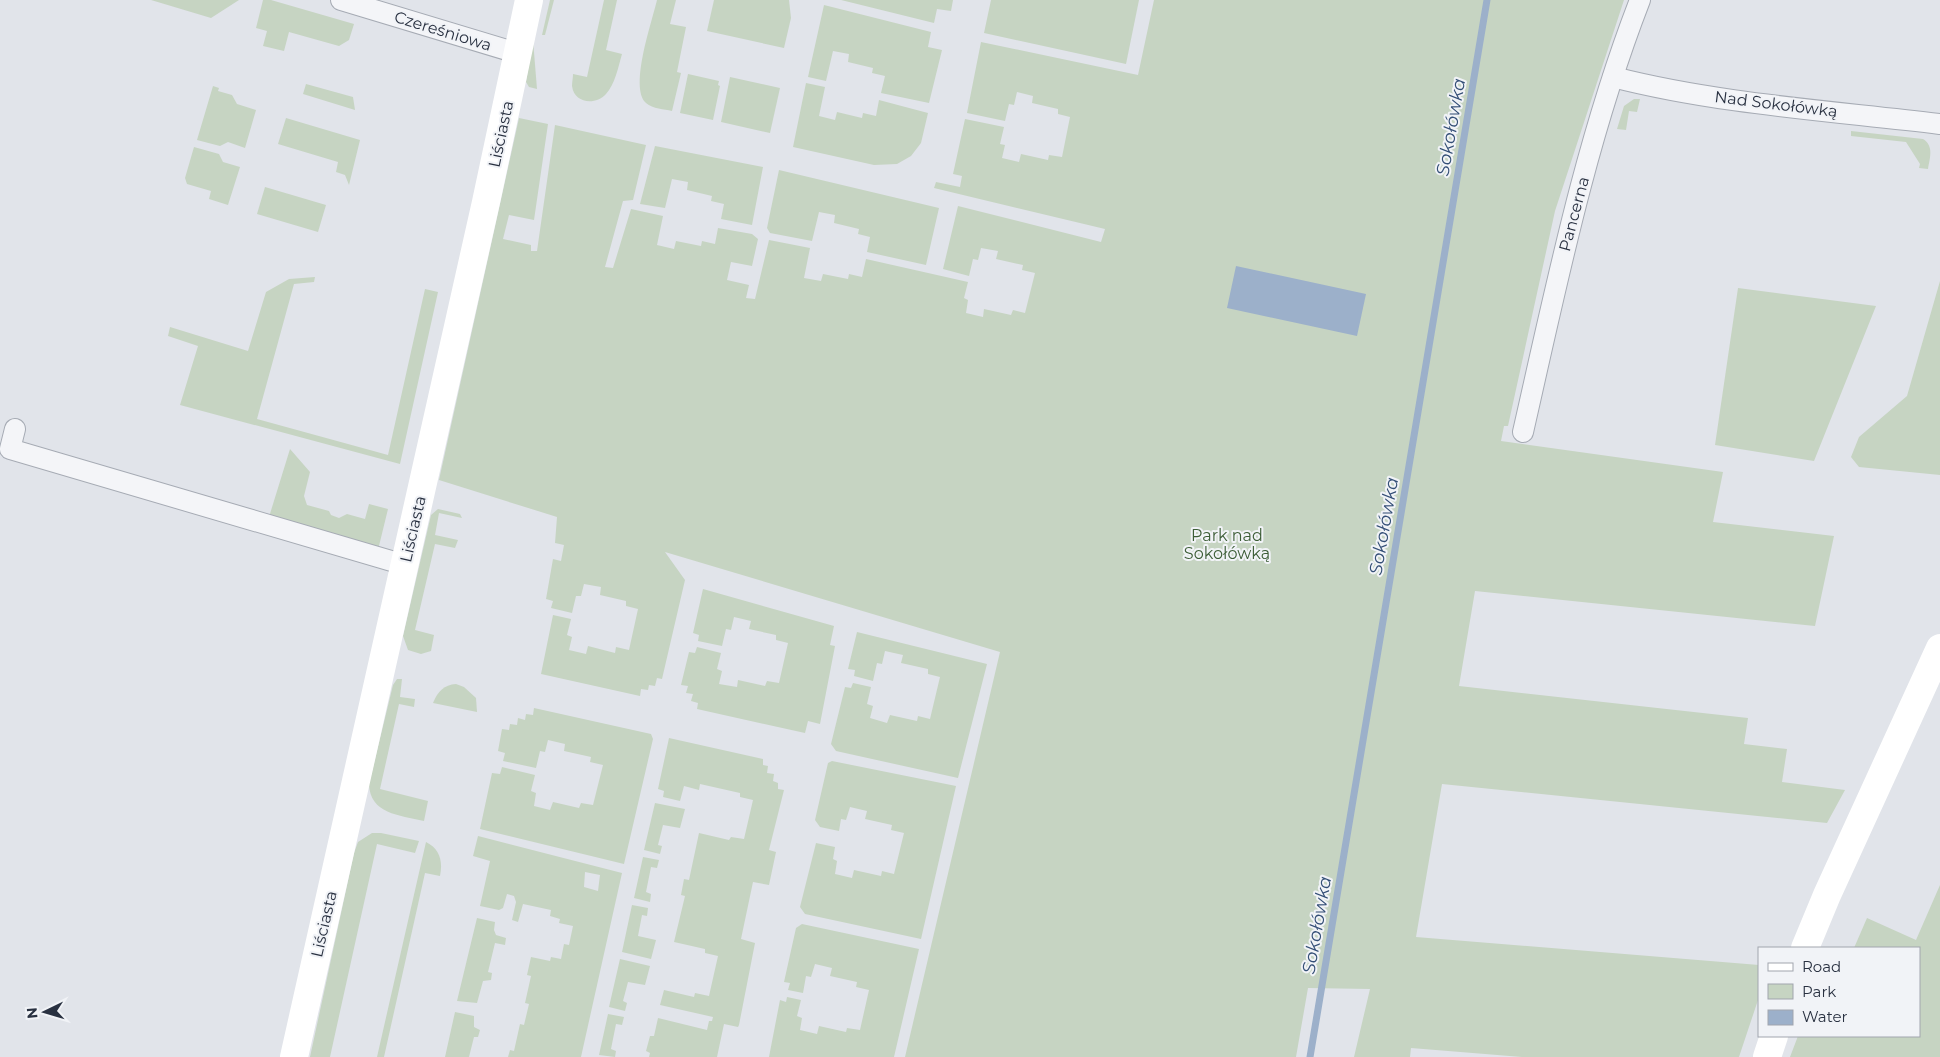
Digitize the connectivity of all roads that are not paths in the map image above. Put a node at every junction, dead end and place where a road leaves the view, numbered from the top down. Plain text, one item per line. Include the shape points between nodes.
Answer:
1 (340, 0) edge
2 (529, 0) edge
3 (1640, 0) edge
4 (517, 53) junction
5 (1613, 77) junction
6 (1940, 124) edge
7 (15, 429) dead end
8 (1523, 432) dead end
9 (405, 565) junction
10 (1940, 648) edge
11 (1805, 947) edge
12 (1774, 1037) edge
13 (294, 1057) edge
14 (1767, 1057) edge

1 - 4 street, Czereśniowa
2 - 4 street, Liściasta
3 - 5 street, Pancerna
4 - 9 street, Liściasta
5 - 6 street, Nad Sokołówką via 1647,86 1775,105
5 - 8 street, Pancerna via 1570,226
7 - 9 street via 10,449
9 - 13 street, Liściasta
10 - 11 street
12 - 14 street

